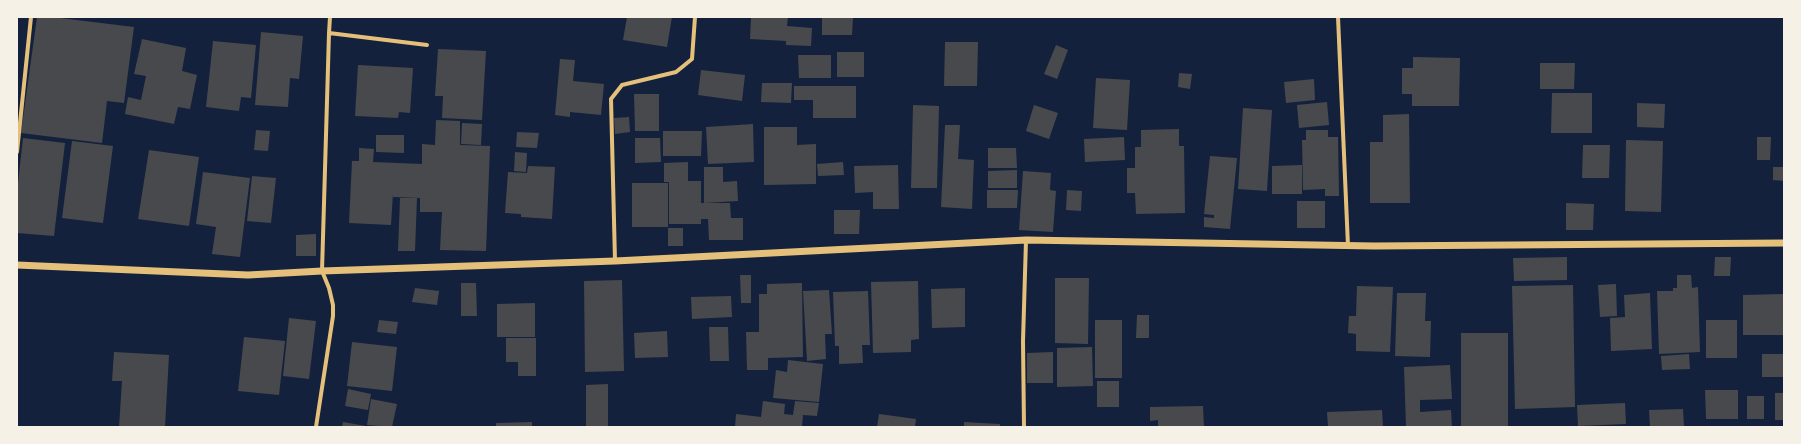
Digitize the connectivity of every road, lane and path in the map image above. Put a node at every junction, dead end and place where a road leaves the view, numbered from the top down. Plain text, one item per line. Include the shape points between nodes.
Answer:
1 (31, 17) edge
2 (330, 17) edge
3 (695, 17) edge
4 (1338, 17) edge
5 (329, 33) junction
6 (427, 45) dead end
7 (17, 152) edge
8 (1026, 240) junction
9 (1784, 243) edge
10 (1348, 246) junction
11 (615, 261) junction
12 (17, 265) edge
13 (322, 271) junction
14 (316, 427) edge
15 (1024, 427) edge

1 - 7 street
2 - 5 street
3 - 11 street via 692,59 676,72 622,85 611,99
4 - 10 street
5 - 6 street
5 - 13 street
8 - 10 street
8 - 11 street
8 - 15 street
9 - 10 street
11 - 13 street
12 - 13 street via 248,275
13 - 14 street via 329,288 333,316

